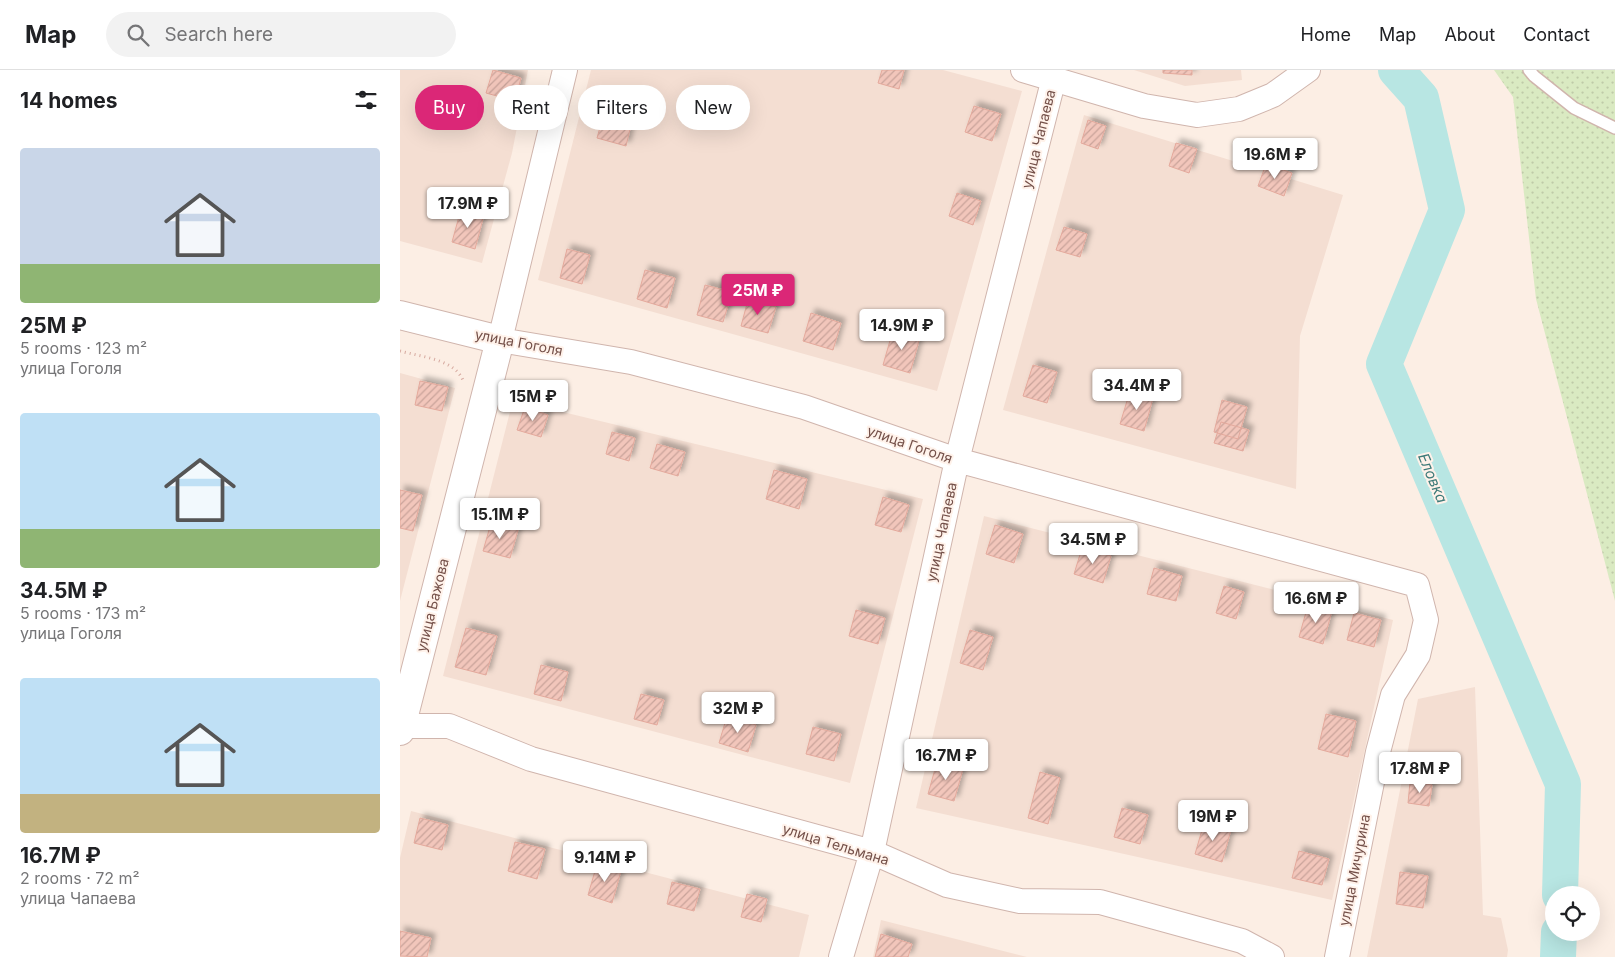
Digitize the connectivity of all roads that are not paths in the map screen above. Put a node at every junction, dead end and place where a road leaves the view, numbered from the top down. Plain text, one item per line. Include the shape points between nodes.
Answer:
1 (565, 70) edge
2 (1023, 70) edge
3 (1308, 70) edge
4 (1529, 70) edge
5 (1054, 78) junction
6 (1615, 128) edge
7 (400, 315) edge
8 (500, 340) junction
9 (957, 460) junction
10 (1417, 585) joint
11 (400, 728) edge
12 (872, 852) junction
13 (841, 957) edge
14 (1272, 957) edge
15 (1336, 957) edge

1 - 8 street, улица Бажова
2 - 5 street
3 - 5 street via 1273,95 1239,109 1197,114 1144,106
4 - 6 lane via 1574,108
5 - 9 street, улица Чапаева
7 - 8 street, улица Гоголя
8 - 9 street, улица Гоголя via 631,362 804,408
8 - 11 street, улица Бажова
9 - 10 street, улица Гоголя
9 - 12 street, улица Чапаева
10 - 15 street, улица Мичурина via 1426,620 1418,655 1393,695 1378,752
11 - 12 street, улица Тельмана via 449,726 531,759
12 - 13 street, улица Чапаева
12 - 14 street, улица Тельмана via 947,885 1020,901 1100,902 1242,941

